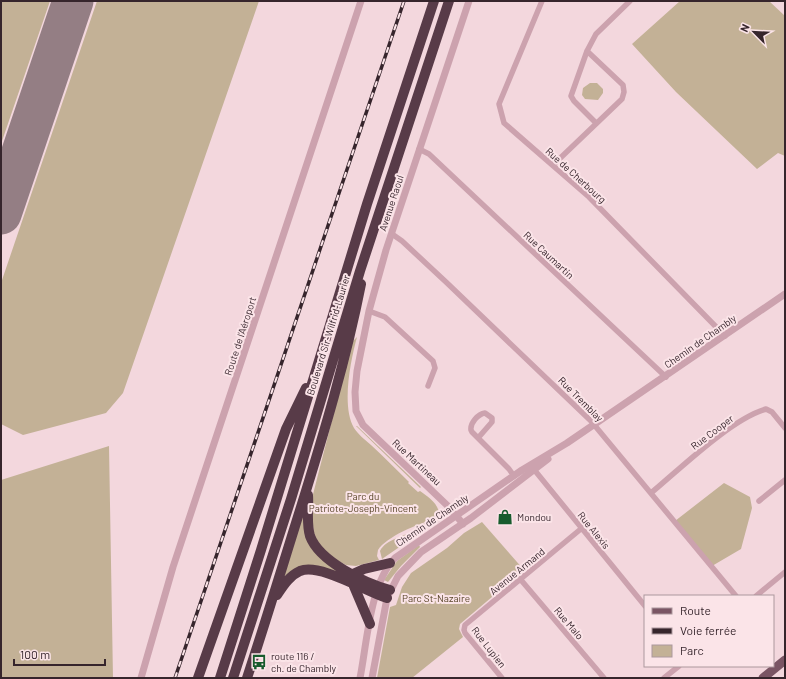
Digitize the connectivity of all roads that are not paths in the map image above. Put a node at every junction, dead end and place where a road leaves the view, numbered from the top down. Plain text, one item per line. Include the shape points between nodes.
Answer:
1 (361, 1) edge
2 (434, 1) edge
3 (449, 1) edge
4 (469, 1) edge
5 (542, 1) edge
6 (630, 1) edge
7 (587, 51) junction
8 (596, 123) junction
9 (419, 149) junction
10 (553, 165) junction
11 (392, 234) junction
12 (371, 235) junction
13 (785, 294) edge
14 (369, 311) junction
15 (725, 336) junction
16 (319, 362) junction
17 (666, 377) junction
18 (428, 386) dead end
19 (357, 415) joint
20 (594, 424) junction
21 (785, 428) edge
22 (478, 438) dead end
23 (532, 468) junction
24 (514, 476) junction
25 (785, 480) edge
26 (308, 485) junction
27 (651, 493) junction
28 (759, 501) dead end
29 (456, 515) junction
30 (463, 524) junction
31 (582, 528) junction
32 (390, 564) junction
33 (785, 572) edge
34 (353, 579) junction
35 (520, 580) junction
36 (377, 590) junction
37 (388, 594) junction
38 (735, 595) edge
39 (757, 595) edge
40 (272, 602) junction
41 (644, 605) edge
42 (370, 624) junction
43 (464, 628) joint
44 (785, 660) edge
45 (678, 667) edge
46 (141, 678) edge
47 (198, 678) edge
48 (220, 678) edge
49 (233, 678) edge
50 (247, 678) edge
51 (360, 678) edge
52 (372, 678) edge
53 (502, 678) edge
54 (604, 678) edge
55 (664, 678) edge
56 (763, 678) edge

1 - 46 street, Route de l'Aéroport via 173,567
2 - 16 highway, Boulevard Sir-Wilfrid-Laurier via 365,210
3 - 12 highway, Boulevard Sir-Wilfrid-Laurier
4 - 9 street, Avenue Raoul
5 - 10 street, Rue de Cherbourg via 500,104 504,122
6 - 7 street via 596,34
7 - 8 street via 571,96
7 - 8 street via 624,88 622,99
8 - 10 street
9 - 11 street, Avenue Raoul
9 - 17 street, Rue Caumartin via 430,154
10 - 15 street, Rue de Cherbourg via 589,197
11 - 14 street, Avenue Raoul
11 - 20 street, Rue Tremblay via 446,282
12 - 26 highway via 350,340
12 - 49 highway, Boulevard Sir-Wilfrid-Laurier via 293,493
13 - 15 street, Chemin de Chambly
14 - 18 street via 385,317 433,361 435,368
14 - 19 street, Avenue Raoul via 356,379
15 - 17 street, Chemin de Chambly
16 - 47 highway via 286,429
16 - 48 highway, Boulevard Sir-Wilfrid-Laurier
17 - 20 street, Chemin de Chambly
19 - 29 street, Rue Martineau via 366,428
20 - 23 street, Chemin de Chambly
20 - 27 street, Rue Tremblay
21 - 27 street, Rue Cooper via 772,412 766,409 756,412 722,434
22 - 24 street
23 - 24 street, Chemin de Chambly
23 - 30 street, Chemin de Chambly
23 - 31 street, Rue Alexis
24 - 29 street, Chemin de Chambly
25 - 28 street
26 - 34 highway via 308,522 314,544 326,558
26 - 40 highway
27 - 38 street, Rue Tremblay
29 - 30 street, Rue Martineau
29 - 32 street, Chemin de Chambly via 405,550
30 - 37 street, Chemin de Chambly via 414,559 398,576
31 - 35 street, Avenue Armand
31 - 41 street, Rue Alexis
32 - 34 highway via 364,569
32 - 36 street, Chemin de Chambly
33 - 39 street
34 - 36 highway
34 - 40 highway via 319,570 304,570 288,580
34 - 42 highway
35 - 43 street, Avenue Armand via 467,622
35 - 54 street, Rue Malo
36 - 37 highway
36 - 42 street, Chemin de Chambly
37 - 52 street, Chemin de Chambly
40 - 50 highway
42 - 51 street, Chemin de Chambly
43 - 53 street, Rue Lupien
44 - 56 main road
45 - 55 street

